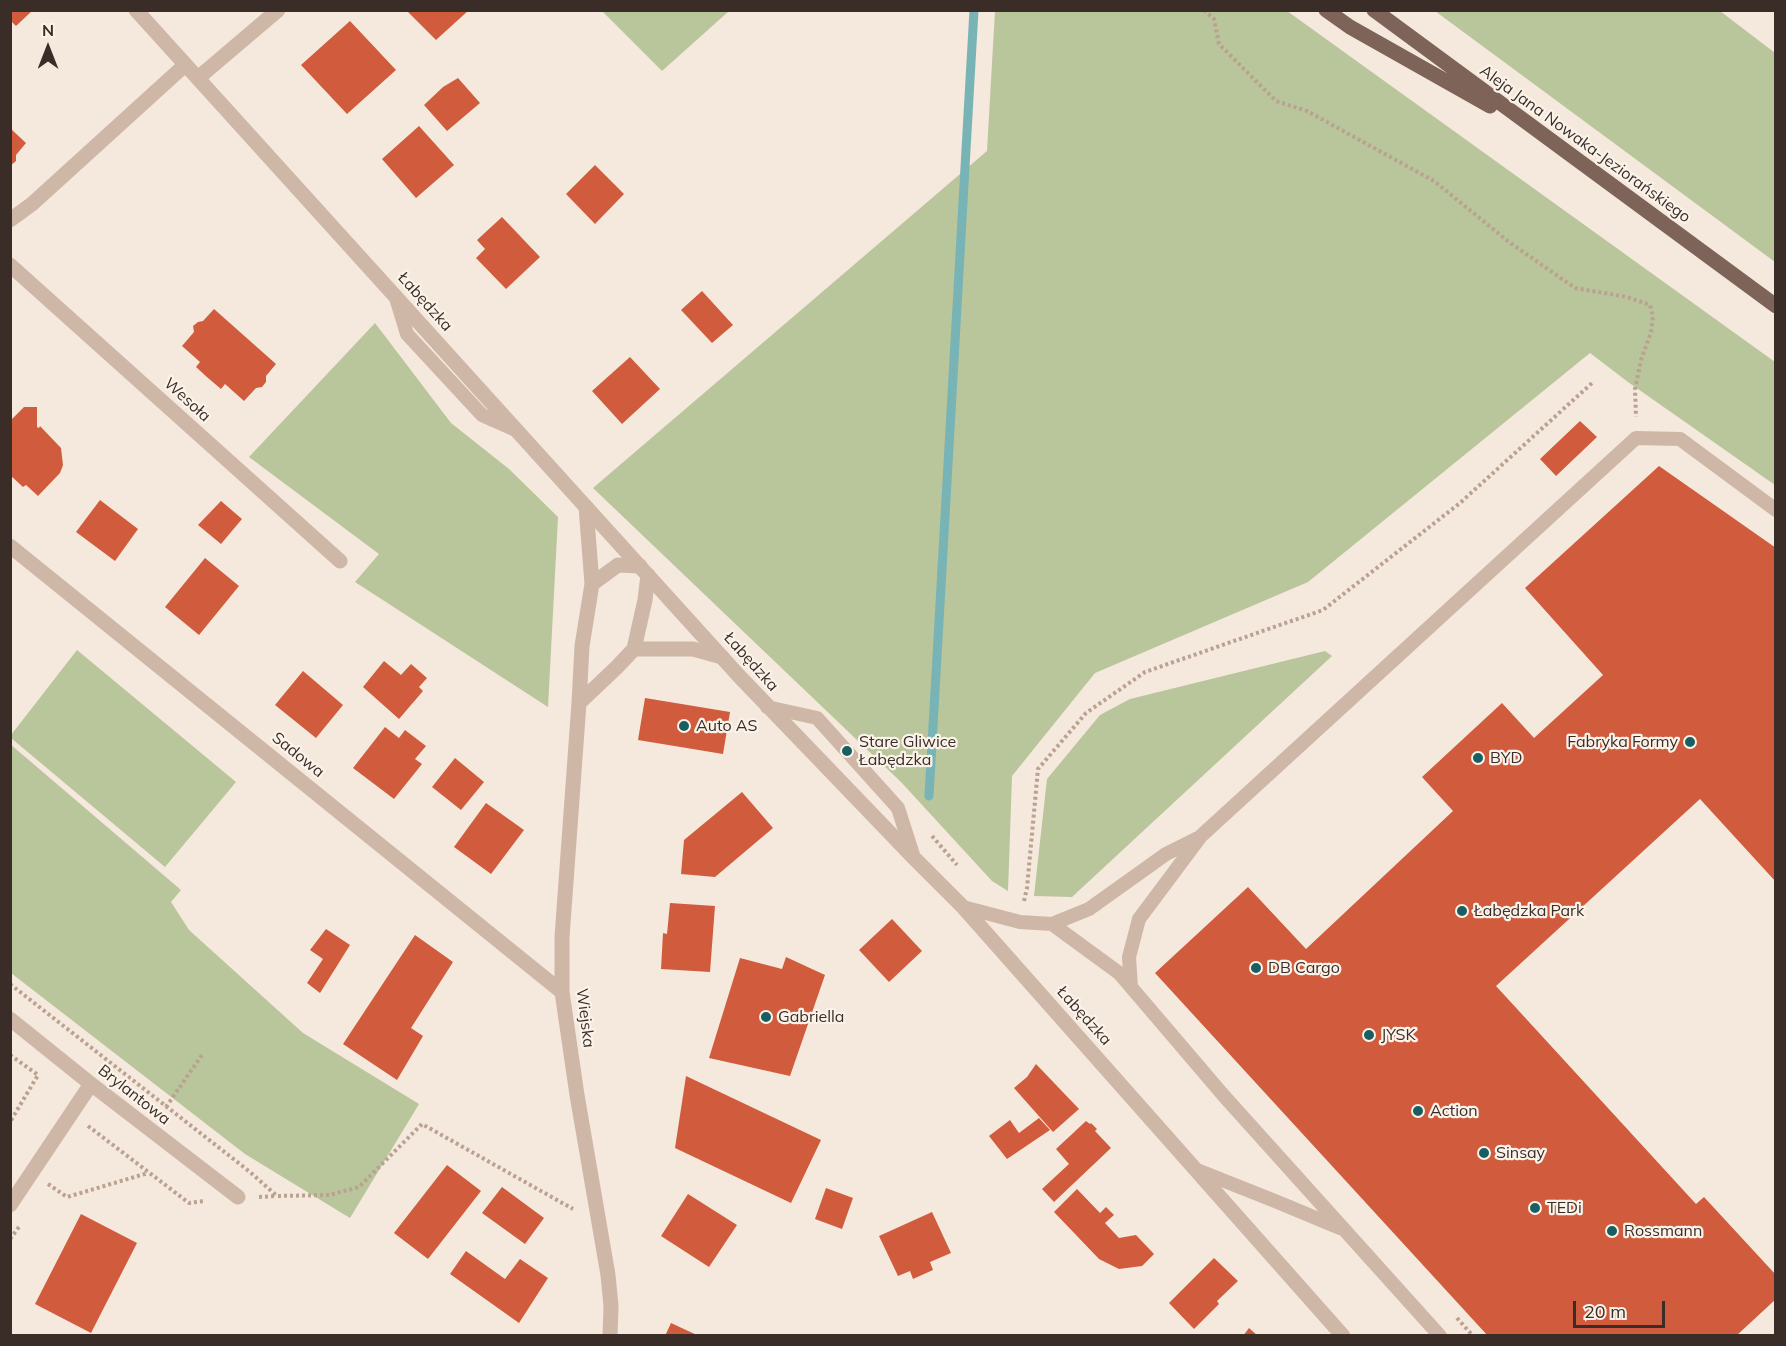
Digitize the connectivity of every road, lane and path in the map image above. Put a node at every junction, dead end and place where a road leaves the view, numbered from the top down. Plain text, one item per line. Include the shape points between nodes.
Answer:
1 (136, 10) edge
2 (278, 10) edge
3 (1204, 10) edge
4 (1326, 10) edge
5 (1374, 10) edge
6 (186, 65) junction
7 (198, 78) junction
8 (1547, 138) junction
9 (10, 220) edge
10 (10, 265) edge
11 (1776, 306) edge
12 (1592, 383) dead end
13 (1636, 438) junction
14 (586, 507) junction
15 (1776, 510) edge
16 (10, 546) edge
17 (340, 561) dead end
18 (644, 570) junction
19 (592, 584) junction
20 (634, 649) junction
21 (722, 657) junction
22 (579, 703) junction
23 (767, 706) junction
24 (1201, 836) junction
25 (914, 858) junction
26 (963, 907) junction
27 (1020, 922) junction
28 (1052, 924) junction
29 (10, 984) edge
30 (1131, 987) junction
31 (562, 992) junction
32 (10, 1019) edge
33 (10, 1055) edge
34 (202, 1055) dead end
35 (91, 1084) junction
36 (166, 1107) junction
37 (10, 1122) edge
38 (84, 1123) dead end
39 (1197, 1170) junction
40 (149, 1173) junction
41 (46, 1183) dead end
42 (238, 1197) dead end
43 (189, 1203) dead end
44 (10, 1205) edge
45 (576, 1211) dead end
46 (1344, 1230) junction
47 (610, 1335) edge
48 (1342, 1335) edge
49 (1440, 1335) edge

1 - 6 street, Łabędzka
2 - 7 street
3 - 13 path via 1214,19 1219,44 1276,101 1307,111 1434,181 1509,242 1575,288 1650,305 1651,332 1635,389
4 - 8 main road
5 - 8 main road, Aleja Jana Nowaka-Jeziorańskiego
6 - 7 street, Łabędzka
6 - 9 street
7 - 14 street, Łabędzka
8 - 11 main road, Aleja Jana Nowaka-Jeziorańskiego
10 - 17 street, Wesoła
12 - 27 path via 1460,503 1323,610 1145,672 1086,713 1038,768 1027,888
13 - 15 lane via 1680,440
13 - 24 lane
14 - 18 street, Łabędzka
14 - 19 street, Wiejska
16 - 31 street, Sadowa
18 - 19 street via 618,565
18 - 20 street via 645,600
18 - 21 street, Łabędzka
19 - 22 street, Wiejska via 582,636
20 - 21 street via 693,649
20 - 22 street
21 - 23 street, Łabędzka
22 - 31 street, Wiejska via 562,937
23 - 25 street, Łabędzka
23 - 25 lane via 817,718 898,808
24 - 28 lane via 1166,854 1089,909
24 - 30 lane via 1139,919 1129,957
25 - 26 street, Łabędzka
26 - 27 lane
26 - 39 street, Łabędzka
27 - 28 lane
28 - 30 lane via 1119,973
29 - 36 path
30 - 46 lane
31 - 47 street, Wiejska via 608,1275
32 - 35 street, Brylantowa
33 - 37 path via 38,1075
34 - 36 path
35 - 42 street, Brylantowa
35 - 44 street
36 - 45 path via 277,1196 329,1195 359,1187 422,1124
38 - 40 path
39 - 46 lane
39 - 48 street, Łabędzka
40 - 41 path via 67,1197
40 - 43 path
46 - 49 lane

